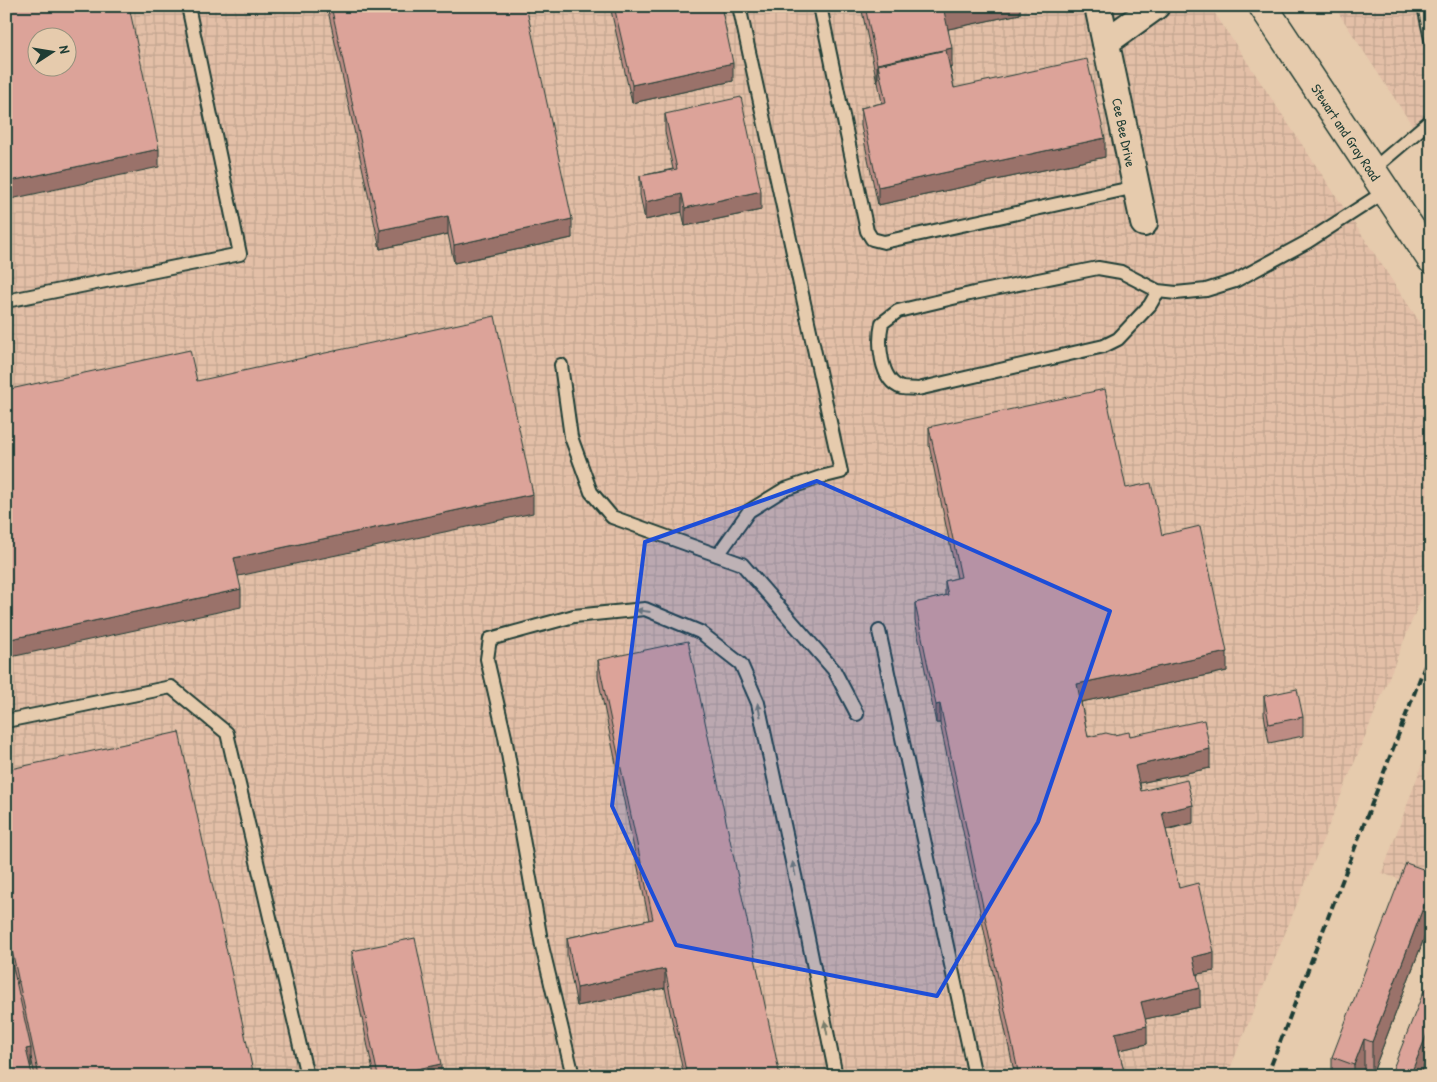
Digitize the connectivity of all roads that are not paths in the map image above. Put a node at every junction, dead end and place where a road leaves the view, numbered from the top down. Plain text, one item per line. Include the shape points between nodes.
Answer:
1 (188, 6) edge
2 (739, 6) edge
3 (820, 6) edge
4 (1098, 6) edge
5 (1156, 6) edge
6 (1263, 6) edge
7 (1424, 6) edge
8 (1431, 39) edge
9 (1106, 42) junction
10 (1431, 120) edge
11 (1379, 180) junction
12 (1136, 187) junction
13 (1144, 223) dead end
14 (1431, 259) edge
15 (1158, 290) junction
16 (6, 301) edge
17 (560, 365) dead end
18 (718, 555) junction
19 (880, 631) dead end
20 (857, 714) dead end
21 (6, 721) edge
22 (307, 1076) edge
23 (573, 1076) edge
24 (836, 1076) edge
25 (975, 1076) edge

1 - 16 lane via 240,254
2 - 18 lane via 841,472 783,490 749,511
3 - 12 lane via 867,231 872,239 884,242
4 - 9 street, Cee Bee Drive
5 - 9 street
6 - 11 main road, Stewart and Gray Road
7 - 8 lane
9 - 12 street, Cee Bee Drive
10 - 11 lane
11 - 14 main road, Stewart and Gray Road
11 - 15 lane via 1307,242 1235,281 1189,292
12 - 13 street, Cee Bee Drive
15 - 15 lane via 1121,272 1098,268 974,293 898,312 886,319 882,323 879,340 881,358 894,383 901,388 918,389 1104,346 1118,338 1150,305
17 - 18 lane via 571,438 591,492 612,517
18 - 20 lane via 742,564 834,670
19 - 25 lane
21 - 22 lane via 171,687 227,733
24 -> 23 lane via 758,703 741,664 700,632 645,609 574,616 490,639 487,659 505,737 542,946

